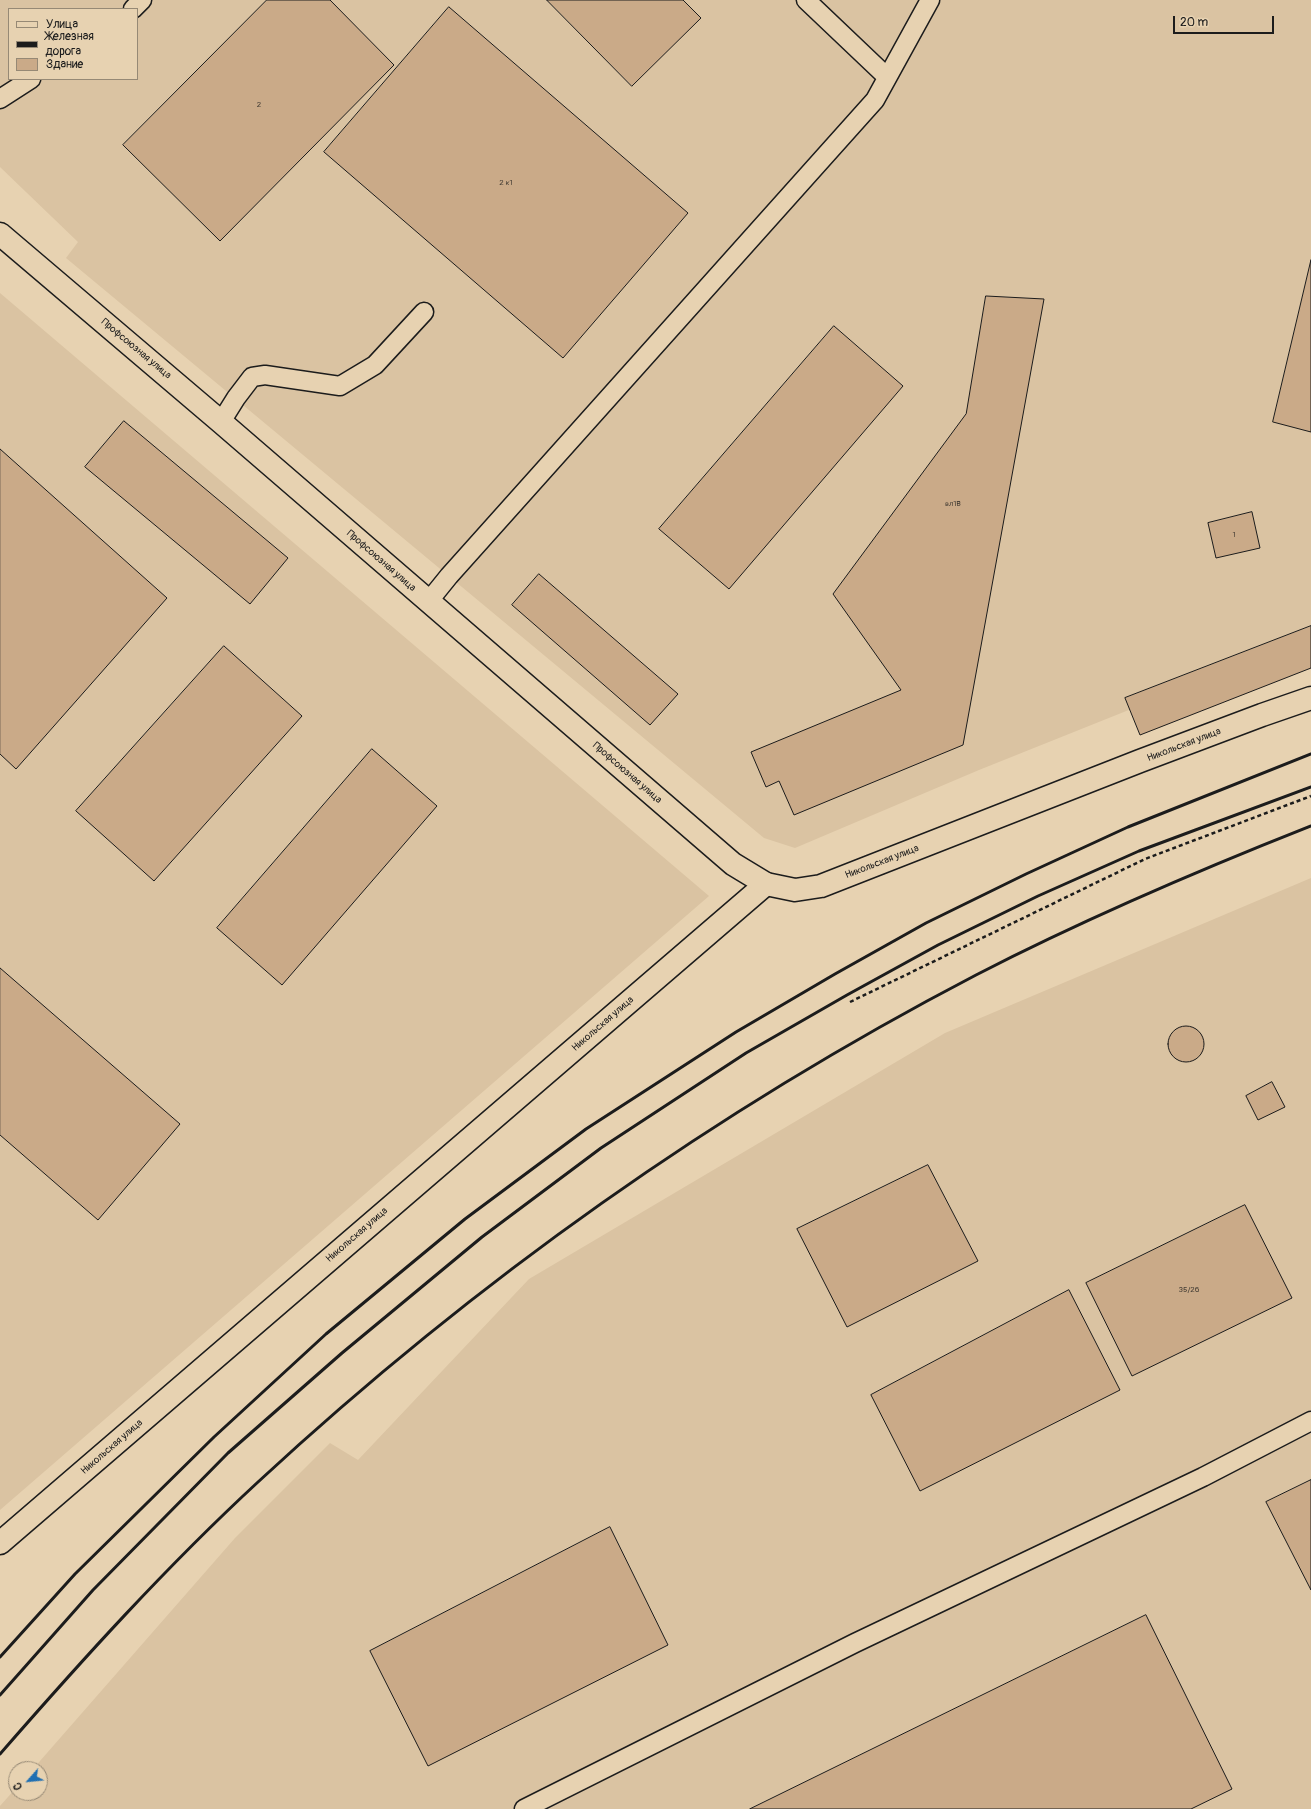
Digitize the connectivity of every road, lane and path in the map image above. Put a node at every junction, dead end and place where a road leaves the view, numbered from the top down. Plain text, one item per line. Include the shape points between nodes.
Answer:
1 (142, 0) edge
2 (806, 0) edge
3 (930, 0) edge
4 (134, 8) edge
5 (887, 77) junction
6 (29, 80) edge
7 (0, 99) edge
8 (0, 234) edge
9 (424, 312) dead end
10 (221, 422) junction
11 (428, 602) junction
12 (1311, 698) edge
13 (1311, 796) edge
14 (766, 884) junction
15 (850, 1002) dead end
16 (1311, 1422) edge
17 (0, 1543) edge
18 (524, 1809) edge

1 - 4 lane
2 - 5 lane
3 - 5 lane
5 - 11 lane via 874,100
6 - 7 lane
8 - 10 street, Профсоюзная улица
9 - 10 lane via 375,365 340,386 265,375 252,377
10 - 11 street, Профсоюзная улица
11 - 14 street, Профсоюзная улица via 733,864
12 - 14 street, Никольская улица via 1148,758 821,886 795,890
13 - 15 path via 1145,859
14 - 17 street, Никольская улица
16 - 18 lane via 1203,1477 855,1643

